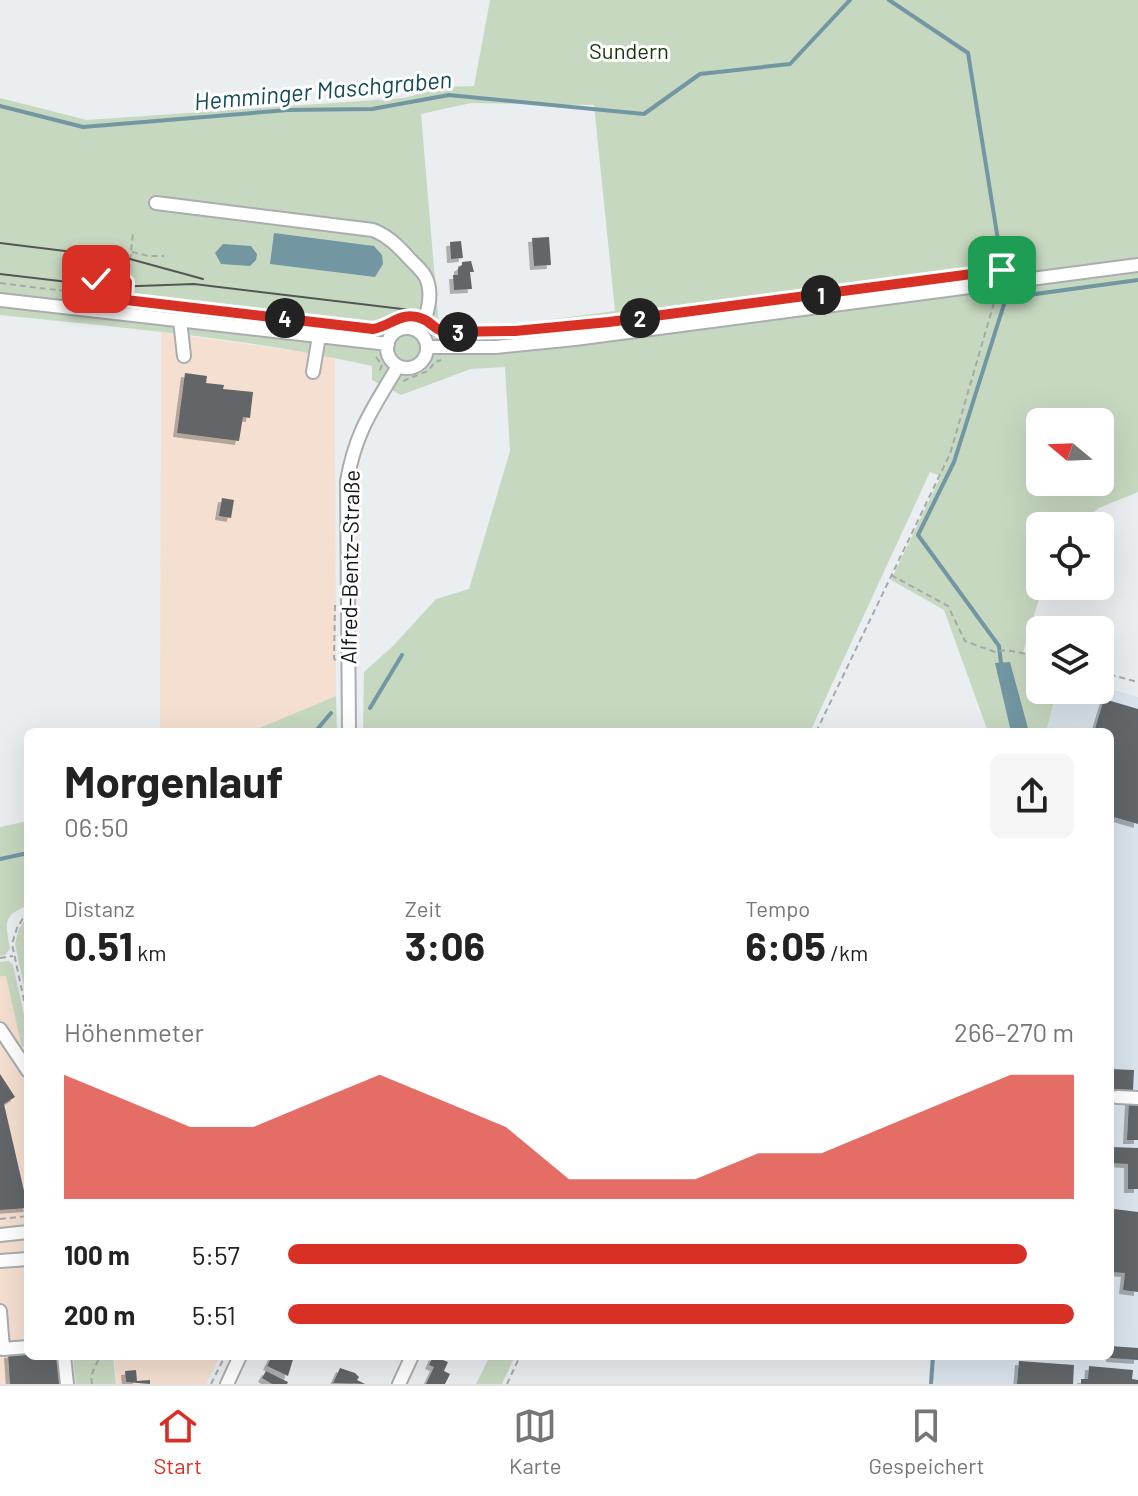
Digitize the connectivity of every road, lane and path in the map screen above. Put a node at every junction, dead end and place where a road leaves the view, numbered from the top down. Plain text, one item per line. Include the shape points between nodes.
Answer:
1 (156, 203) dead end
2 (133, 233) dead end
3 (131, 251) junction
4 (164, 256) dead end
5 (98, 261) dead end
6 (129, 264) junction
7 (1138, 265) edge
8 (96, 279) dead end
9 (127, 282) junction
10 (0, 283) edge
11 (999, 283) junction
12 (0, 300) edge
13 (126, 300) junction
14 (180, 320) junction
15 (593, 323) dead end
16 (422, 325) junction
17 (358, 327) dead end
18 (319, 336) junction
19 (372, 342) junction
20 (388, 344) junction
21 (427, 347) junction
22 (184, 356) dead end
23 (398, 366) junction
24 (313, 372) dead end
25 (890, 574) junction
26 (1026, 654) edge
27 (1114, 676) edge
28 (1138, 682) edge
29 (349, 728) edge
30 (818, 728) edge
31 (24, 917) edge
32 (14, 955) junction
33 (0, 958) edge
34 (24, 1001) edge
35 (0, 1029) edge
36 (24, 1065) edge
37 (1117, 1097) dead end
38 (1138, 1098) edge
39 (24, 1216) edge
40 (0, 1219) edge
41 (24, 1232) edge
42 (0, 1235) edge
43 (24, 1259) edge
44 (0, 1261) edge
45 (0, 1311) edge
46 (24, 1347) edge
47 (64, 1360) edge
48 (98, 1360) edge
49 (230, 1360) edge
50 (231, 1360) edge
51 (410, 1360) edge
52 (518, 1360) edge
53 (67, 1384) edge
54 (92, 1384) edge
55 (211, 1384) edge
56 (227, 1384) edge
57 (399, 1384) edge
58 (507, 1384) edge

1 - 16 street via 383,234 426,277 429,296
2 - 3 path
3 - 4 path
3 - 6 path
5 - 6 path
6 - 9 path
7 - 11 street
8 - 9 path
9 - 13 path
10 - 13 path
11 - 21 street via 575,339
11 - 25 path via 950,454
12 - 14 street
13 - 17 path
14 - 18 street
14 - 22 street
15 - 16 path via 445,332
16 - 19 path via 410,315 393,318 373,329
16 - 20 street via 399,329
16 - 21 street
18 - 19 street
18 - 24 street
19 - 20 street
20 - 23 street via 388,355
21 - 23 street via 415,367
23 - 29 street, Alfred-Bentz-Straße via 367,416 347,481
25 - 26 path via 948,606 965,641 995,652
25 - 30 path
27 - 28 path
31 - 32 path via 12,944
32 - 33 path
32 - 34 path
35 - 36 street
37 - 38 street
39 - 40 path
41 - 42 street
43 - 44 street
45 - 46 street via 3,1349
47 - 53 street
48 - 54 path
49 - 55 path
50 - 56 street
51 - 57 street
52 - 58 path

